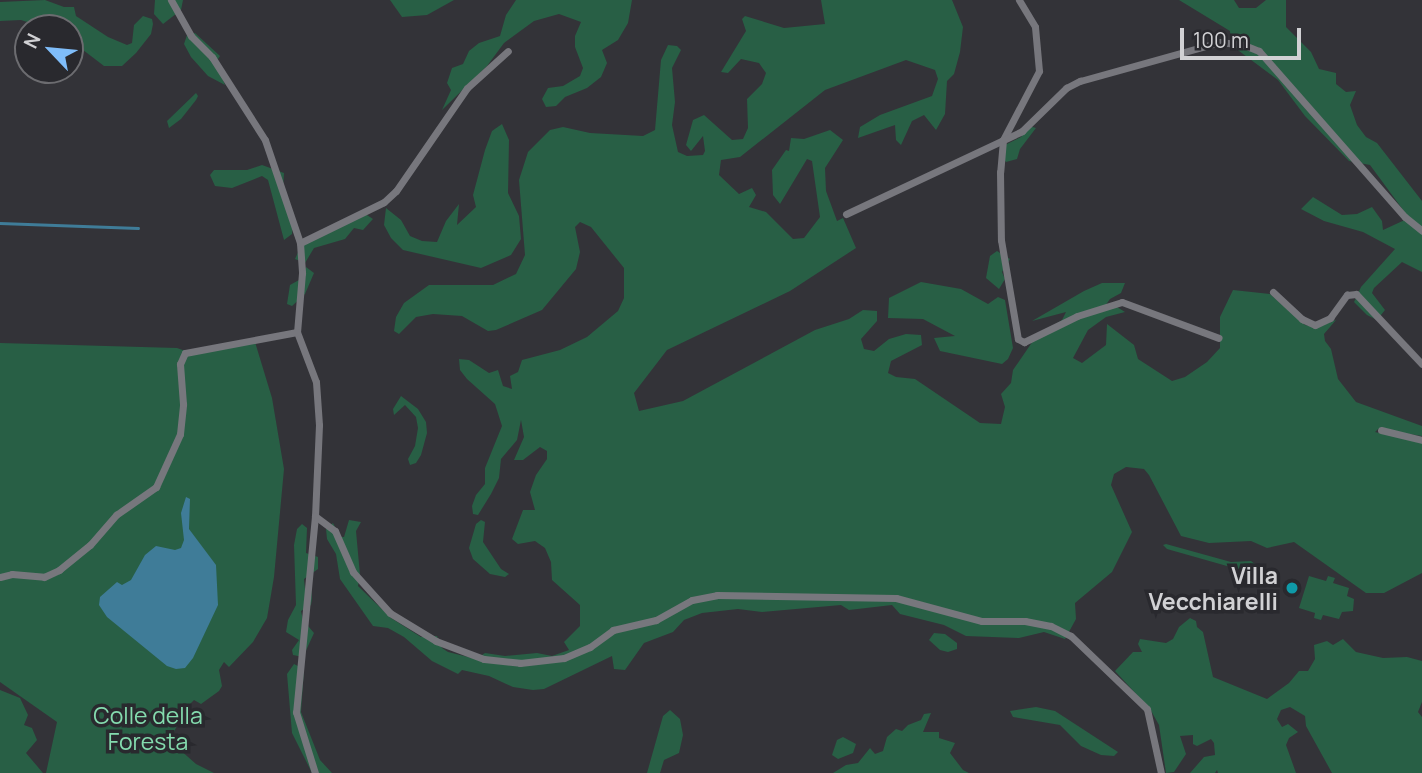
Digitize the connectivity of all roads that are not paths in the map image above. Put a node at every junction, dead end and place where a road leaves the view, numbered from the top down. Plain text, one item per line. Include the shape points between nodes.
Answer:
1 (171, 0) edge
2 (1019, 0) edge
3 (508, 51) dead end
4 (1003, 140) junction
5 (846, 214) dead end
6 (1422, 231) edge
7 (300, 243) junction
8 (1273, 292) dead end
9 (297, 332) junction
10 (1219, 338) dead end
11 (1422, 365) edge
12 (1381, 430) dead end
13 (1422, 440) edge
14 (316, 516) junction
15 (0, 577) edge
16 (315, 773) edge
17 (1161, 773) edge

1 - 7 street via 265,140
2 - 4 street via 1035,27 1039,71
3 - 7 street via 467,88 396,191 384,202
4 - 5 street
4 - 6 street via 1022,131 1066,88 1080,81 1220,42 1244,45 1259,51
4 - 10 street via 998,196 1001,240 1018,339 1024,342 1077,316 1122,302
7 - 9 street
8 - 11 street via 1315,325 1330,318 1347,295 1356,294
9 - 14 street via 316,382
9 - 15 street via 186,353 180,364 180,434 156,487 116,515 83,552 59,570 44,577
12 - 13 street
14 - 16 street via 296,712
14 - 17 street via 335,531 354,572 390,612 436,642 484,659 520,663 564,658 590,648 613,630 656,620 692,600 717,595 896,598 982,621 1051,626 1071,636 1147,709

